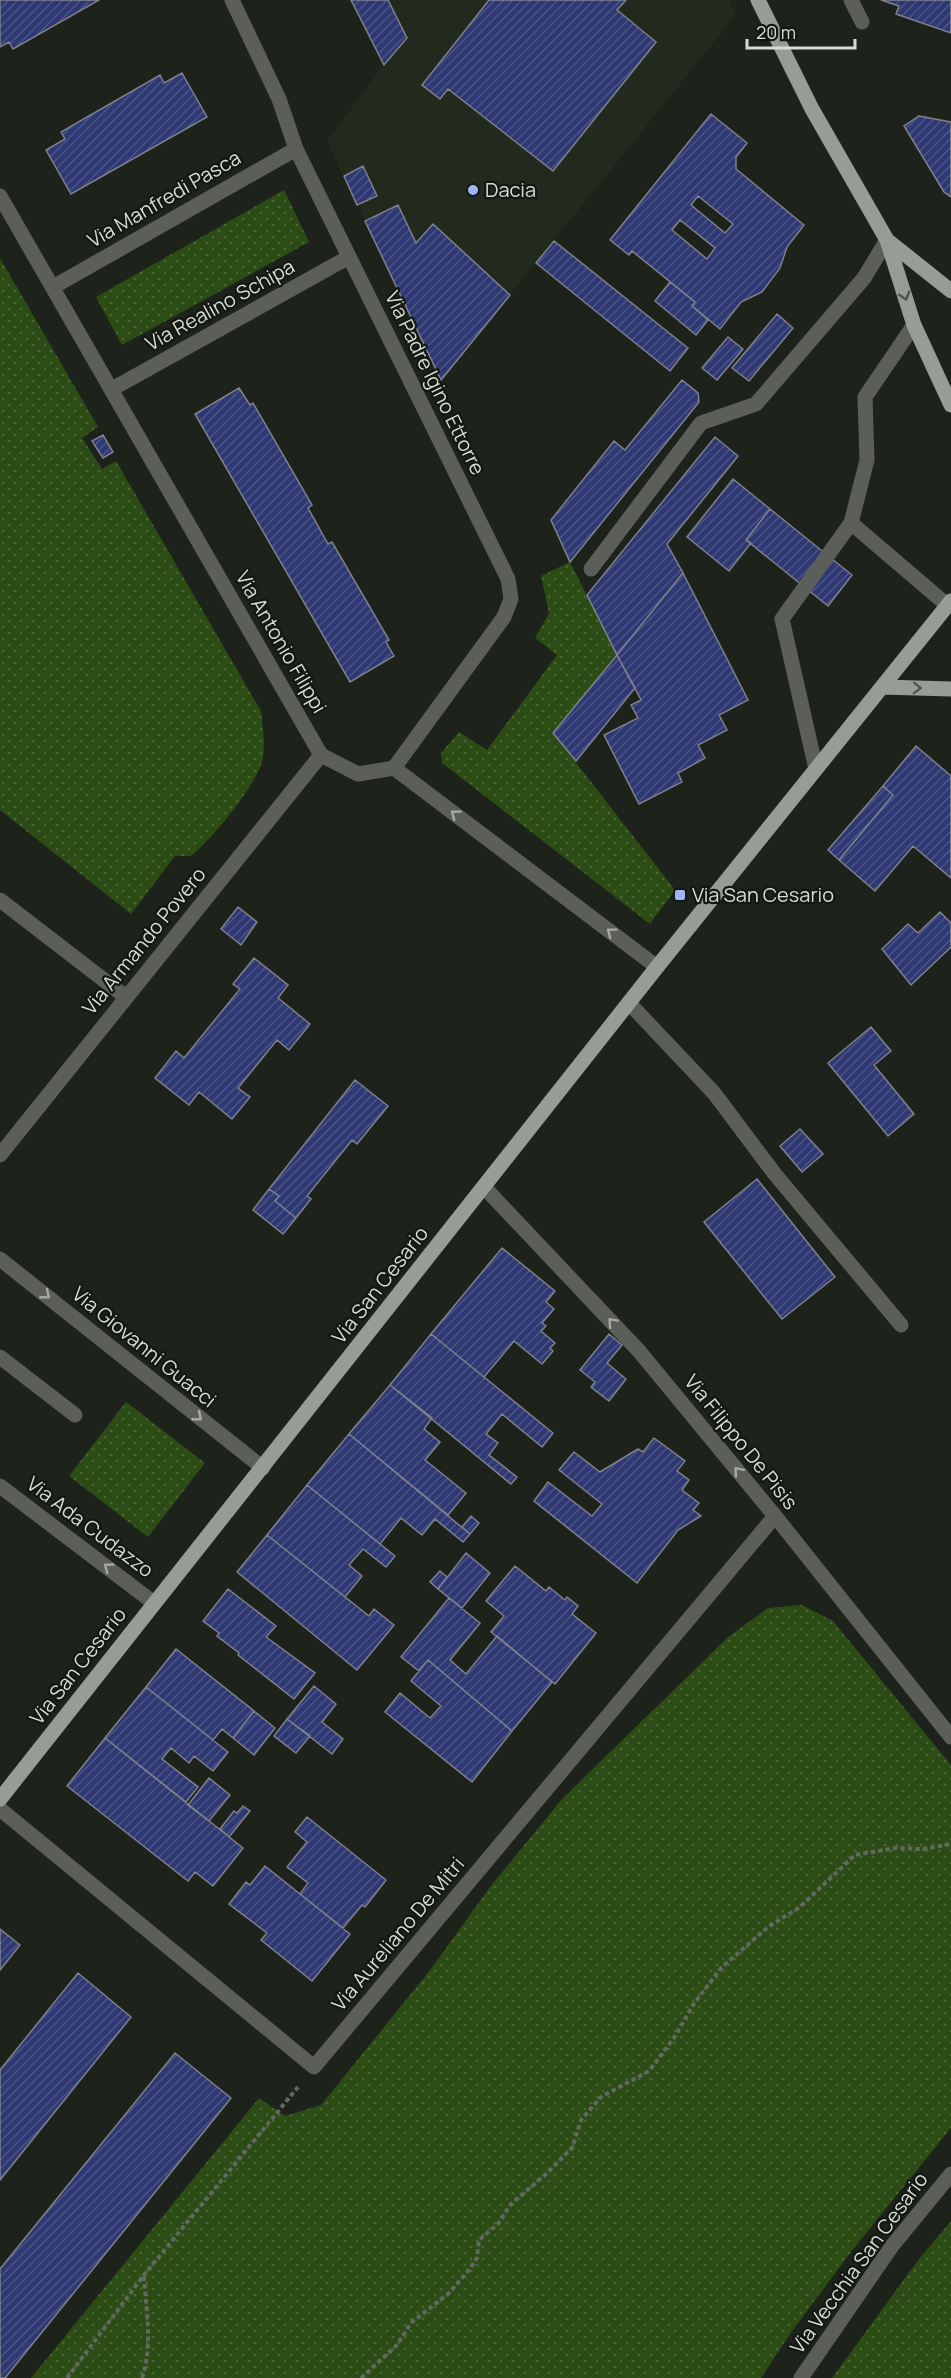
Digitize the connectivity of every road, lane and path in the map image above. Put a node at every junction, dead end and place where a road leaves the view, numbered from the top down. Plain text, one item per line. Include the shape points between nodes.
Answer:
1 (232, 0) edge
2 (758, 0) edge
3 (851, 0) edge
4 (861, 22) dead end
5 (296, 149) junction
6 (0, 196) edge
7 (887, 240) junction
8 (349, 257) junction
9 (53, 287) junction
10 (951, 291) edge
11 (914, 325) junction
12 (112, 389) junction
13 (951, 405) edge
14 (851, 524) junction
15 (591, 569) dead end
16 (949, 603) edge
17 (882, 687) junction
18 (951, 689) edge
19 (321, 755) junction
20 (394, 768) junction
21 (816, 769) junction
22 (0, 900) edge
23 (657, 967) junction
24 (126, 997) junction
25 (629, 1003) junction
26 (0, 1155) edge
27 (484, 1187) junction
28 (0, 1258) edge
29 (901, 1325) dead end
30 (0, 1357) edge
31 (75, 1415) dead end
32 (262, 1468) junction
33 (0, 1486) edge
34 (775, 1516) junction
35 (154, 1603) junction
36 (951, 1737) edge
37 (3, 1790) edge
38 (0, 1809) edge
39 (951, 1844) edge
40 (314, 2067) junction
41 (951, 2174) edge
42 (144, 2275) junction
43 (67, 2378) edge
44 (142, 2378) edge
45 (361, 2378) edge
46 (801, 2378) edge

1 - 5 street, Via Padre Igino Ettorre via 279,99
2 - 7 main road via 812,109
3 - 4 street
5 - 8 street, Via Padre Igino Ettorre
5 - 9 street, Via Manfredi Pasca
6 - 9 street, Via Antonio Filippi
7 - 10 main road
7 -> 11 main road
7 - 15 street via 864,278 756,404 701,423
8 - 12 street, Via Realino Schipa
8 - 20 street, Via Padre Igino Ettorre via 508,579 511,599 504,617
9 - 12 street, Via Antonio Filippi
11 - 13 main road
11 - 14 street via 865,397 867,460
12 - 19 street, Via Antonio Filippi
14 - 16 street
14 - 21 street via 782,619
16 - 17 main road, Via San Cesario
17 -> 18 main road
17 - 21 main road, Via San Cesario
19 - 20 street via 358,774
19 - 24 street, Via Armando Povero
23 -> 20 street
21 - 23 main road, Via San Cesario
22 - 24 street
23 - 25 main road, Via San Cesario
24 - 26 street, Via Armando Povero
25 - 27 main road, Via San Cesario
25 - 29 street via 714,1093 774,1173
27 - 32 main road, Via San Cesario
34 -> 27 street, Via Filippo De Pisis via 639,1351
28 -> 32 street, Via Giovanni Guacci
30 - 31 street
32 - 35 main road, Via San Cesario
35 -> 33 street, Via Ada Cudazzo
34 - 36 street, Via Filippo De Pisis
34 - 40 street, Via Aureliano De Mitri
35 - 37 main road, Via San Cesario
38 - 40 street
39 - 45 path via 855,1856 800,1907 768,1927 721,1968 649,2071 602,2097 581,2120 572,2148 511,2204 498,2224 479,2240 477,2258 468,2271 449,2293 411,2323 397,2344
40 - 42 path
41 - 46 street, Via Vecchia San Cesario via 892,2246
42 - 43 path
42 - 44 path via 148,2360

